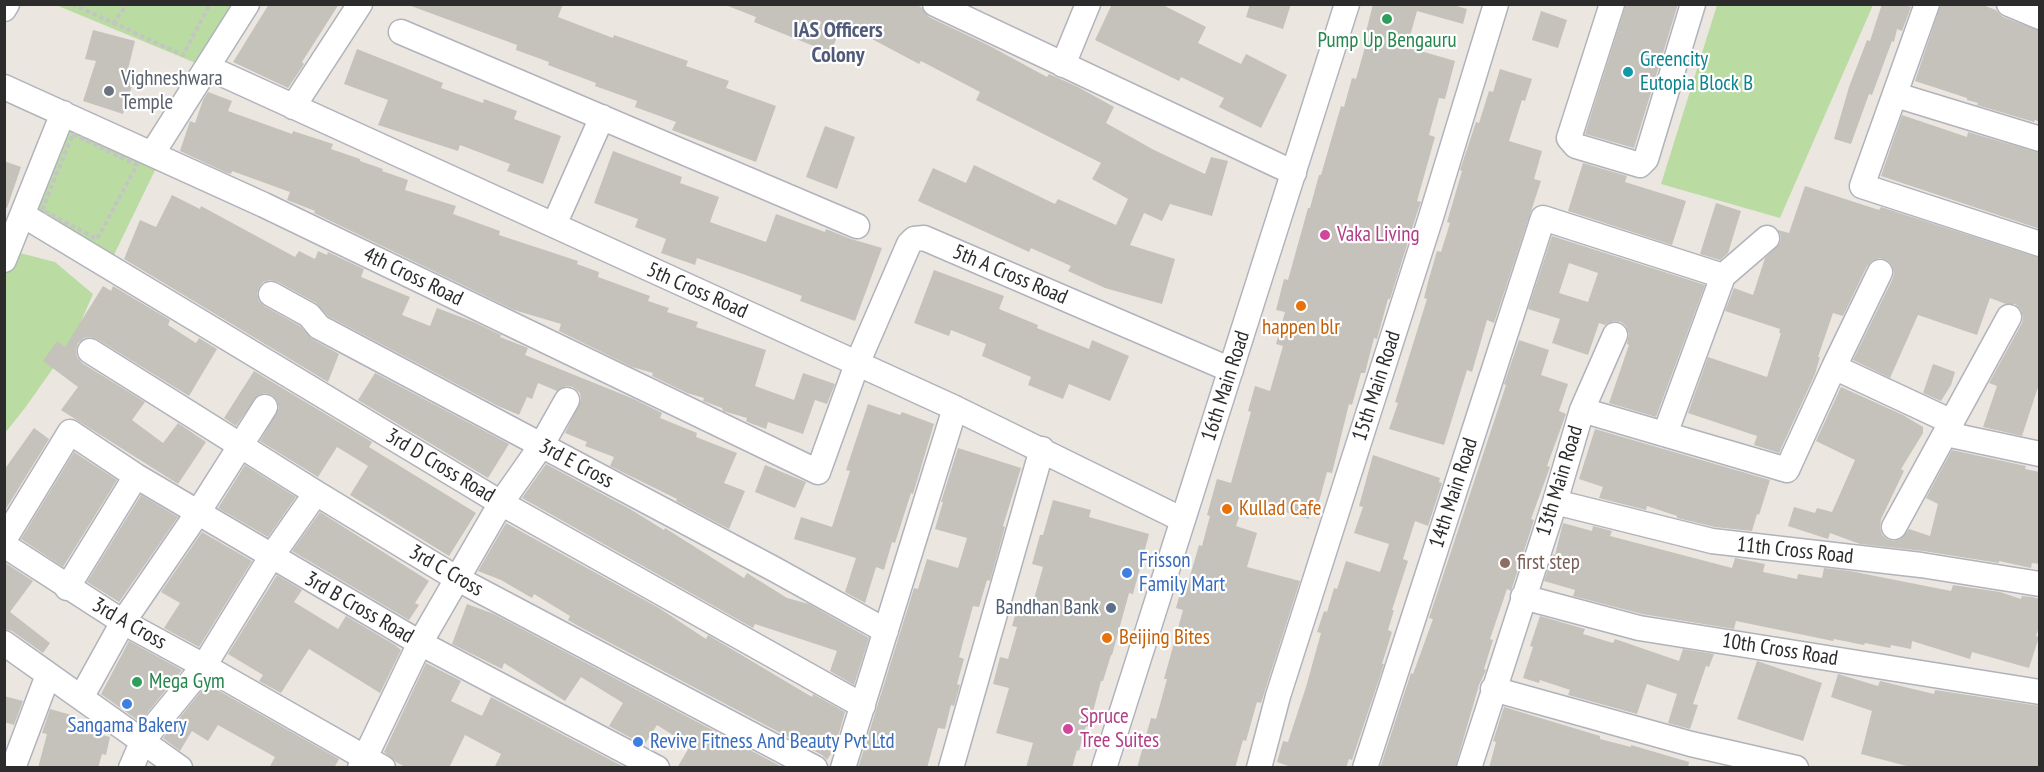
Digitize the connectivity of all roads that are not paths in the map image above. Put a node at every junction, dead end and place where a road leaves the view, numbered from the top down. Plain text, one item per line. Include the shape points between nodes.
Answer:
1 (7, 4) edge
2 (247, 4) edge
3 (360, 4) edge
4 (935, 4) edge
5 (1088, 4) edge
6 (1347, 4) edge
7 (1496, 4) edge
8 (1612, 4) edge
9 (1693, 4) edge
10 (1928, 4) edge
11 (4, 9) edge
12 (401, 32) dead end
13 (1063, 65) junction
14 (207, 67) junction
15 (4, 87) edge
16 (1896, 95) junction
17 (293, 107) junction
18 (63, 113) junction
19 (602, 117) junction
20 (2040, 139) edge
21 (144, 159) junction
22 (1294, 173) junction
23 (23, 215) junction
24 (554, 225) junction
25 (857, 226) dead end
26 (1767, 238) dead end
27 (2040, 244) edge
28 (4, 260) edge
29 (1880, 272) dead end
30 (1723, 276) junction
31 (271, 294) dead end
32 (2009, 317) dead end
33 (1615, 335) dead end
34 (90, 351) dead end
35 (857, 364) junction
36 (1834, 367) junction
37 (1231, 370) junction
38 (567, 400) dead end
39 (265, 407) dead end
40 (955, 408) junction
41 (1582, 410) junction
42 (1949, 428) junction
43 (1665, 434) junction
44 (240, 444) junction
45 (541, 446) junction
46 (1042, 449) junction
47 (2040, 454) edge
48 (818, 472) joint
49 (136, 476) junction
50 (316, 493) junction
51 (1555, 502) junction
52 (501, 503) junction
53 (197, 514) junction
54 (1183, 520) junction
55 (1894, 526) dead end
56 (4, 540) edge
57 (4, 545) edge
58 (271, 557) junction
59 (456, 578) junction
60 (2040, 584) edge
61 (67, 588) junction
62 (1523, 597) junction
63 (123, 622) junction
64 (885, 631) junction
65 (4, 643) edge
66 (420, 643) junction
67 (204, 666) junction
68 (48, 675) junction
69 (1493, 689) junction
70 (2040, 692) edge
71 (82, 696) junction
72 (863, 706) junction
73 (142, 740) junction
74 (370, 764) edge
75 (13, 768) edge
76 (131, 768) edge
77 (180, 768) edge
78 (657, 768) edge
79 (815, 768) edge
80 (843, 768) edge
81 (951, 768) edge
82 (1104, 768) edge
83 (1258, 768) edge
84 (1365, 768) edge
85 (1469, 768) edge
86 (1796, 768) edge

1 - 11 street
2 - 14 street
3 - 17 street
4 - 13 street
5 - 13 street
6 - 22 street, 16th Main Road
7 - 83 street, 15th Main Road
8 - 9 street via 1569,138 1576,146 1640,165 1646,159
10 - 16 street
12 - 19 street
13 - 22 street
14 - 17 street, 5th Cross Road
14 - 21 street
15 - 18 street, 4th Cross Road
16 - 20 street
16 - 27 street via 1862,186
17 - 24 street, 5th Cross Road
18 - 21 street, 4th Cross Road
18 - 23 street
19 - 24 street
19 - 25 street
21 - 48 street, 4th Cross Road via 264,205
22 - 37 street, 16th Main Road
23 - 28 street
23 - 52 street, 3rd D Cross Road
24 - 35 street, 5th Cross Road
26 - 30 street
29 - 36 street
30 - 43 street
30 - 84 street, 14th Main Road via 1543,218
31 - 45 street, 3rd E Cross via 309,315 319,327
32 - 42 street
33 - 41 street, 13th Main Road
34 - 44 street, 3rd C Cross
35 - 37 street, 5th A Cross Road via 909,244 924,238
35 - 40 street, 5th Cross Road
35 - 48 street, 5th A Cross Road
36 - 42 street
36 - 43 street via 1787,470
37 - 54 street, 16th Main Road
38 - 45 street
39 - 44 street
40 - 46 street, 5th Cross Road
40 - 64 street
41 - 43 street
41 - 51 street, 13th Main Road
42 - 47 street
42 - 55 street
44 - 50 street, 3rd C Cross
44 - 53 street
45 - 52 street
45 - 64 street, 3rd E Cross
46 - 54 street, 5th Cross Road
46 - 81 street
49 - 53 street, 3rd B Cross Road
49 - 56 street, 3rd B Cross Road via 70,432
49 - 61 street
50 - 58 street
50 - 59 street, 3rd C Cross
51 - 60 street, 11th Cross Road via 1712,542 1921,565
51 - 62 street, 13th Main Road
52 - 59 street
52 - 72 street, 3rd D Cross Road
53 - 58 street, 3rd B Cross Road
53 - 63 street
54 - 82 street, 16th Main Road
57 - 61 street, 3rd A Cross
58 - 66 street, 3rd B Cross Road
58 - 67 street
59 - 66 street
59 - 79 street, 3rd C Cross
61 - 63 street, 3rd A Cross
62 - 69 street, 13th Main Road
62 - 70 street, 10th Cross Road via 1639,628
63 - 67 street, 3rd A Cross
63 - 71 street
64 - 72 street
65 - 68 street
66 - 74 street
66 - 78 street, 3rd B Cross Road
67 - 73 street
67 - 74 street, 3rd A Cross
68 - 71 street
68 - 75 street
69 - 85 street, 13th Main Road
69 - 86 street via 1691,744
71 - 73 street
72 - 80 street
73 - 76 street
73 - 77 street

